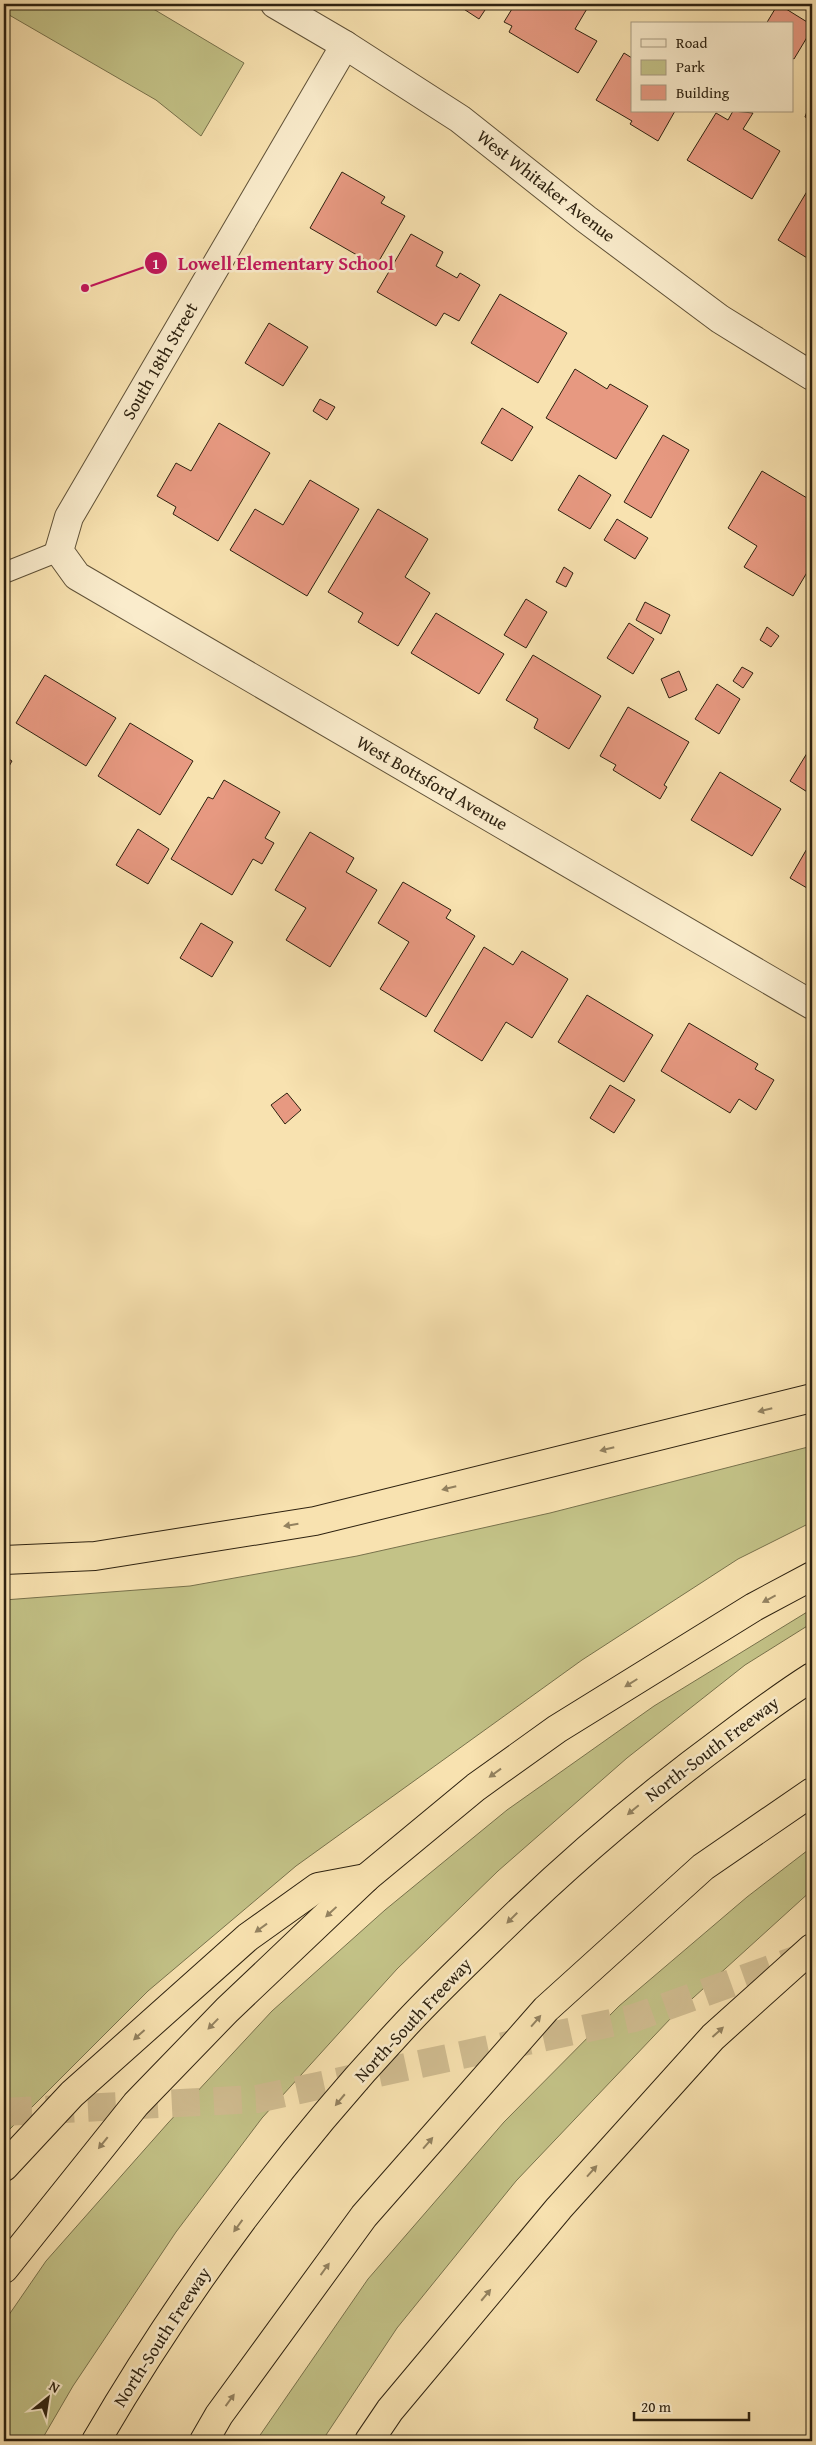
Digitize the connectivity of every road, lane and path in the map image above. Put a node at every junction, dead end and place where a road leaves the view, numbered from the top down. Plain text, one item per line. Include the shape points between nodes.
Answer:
1 (276, 4) edge
2 (345, 45) junction
3 (812, 376) edge
4 (59, 551) junction
5 (4, 573) edge
6 (812, 1005) edge
7 (812, 1398) edge
8 (4, 1560) edge
9 (812, 1576) edge
10 (812, 1677) edge
11 (812, 1792) edge
12 (366, 1878) junction
13 (812, 1948) edge
14 (4, 2167) edge
15 (4, 2269) edge
16 (455, 2332) junction
17 (96, 2441) edge
18 (204, 2441) edge
19 (369, 2441) edge
20 (389, 2441) edge

1 - 2 street, West Whitaker Avenue
2 - 3 street, West Whitaker Avenue via 460,118 586,219 720,319
2 - 4 street, South 18th Street via 69,518
4 - 5 lane
4 - 6 street, West Bottsford Avenue via 78,576
7 -> 8 highway via 315,1521 95,1556
9 -> 12 highway via 754,1607 557,1729 476,1787
10 -> 17 highway, North-South Freeway via 664,1783 596,1841 531,1899 406,2024 296,2151 240,2224 138,2370
18 -> 11 highway via 219,2415 364,2216 546,2009 703,1867
12 -> 14 highway via 318,1887 248,1937 72,2094
12 -> 15 highway via 227,2010 136,2104
16 -> 13 highway via 559,2208 713,2037
16 - 19 highway via 390,2410
16 - 20 highway

